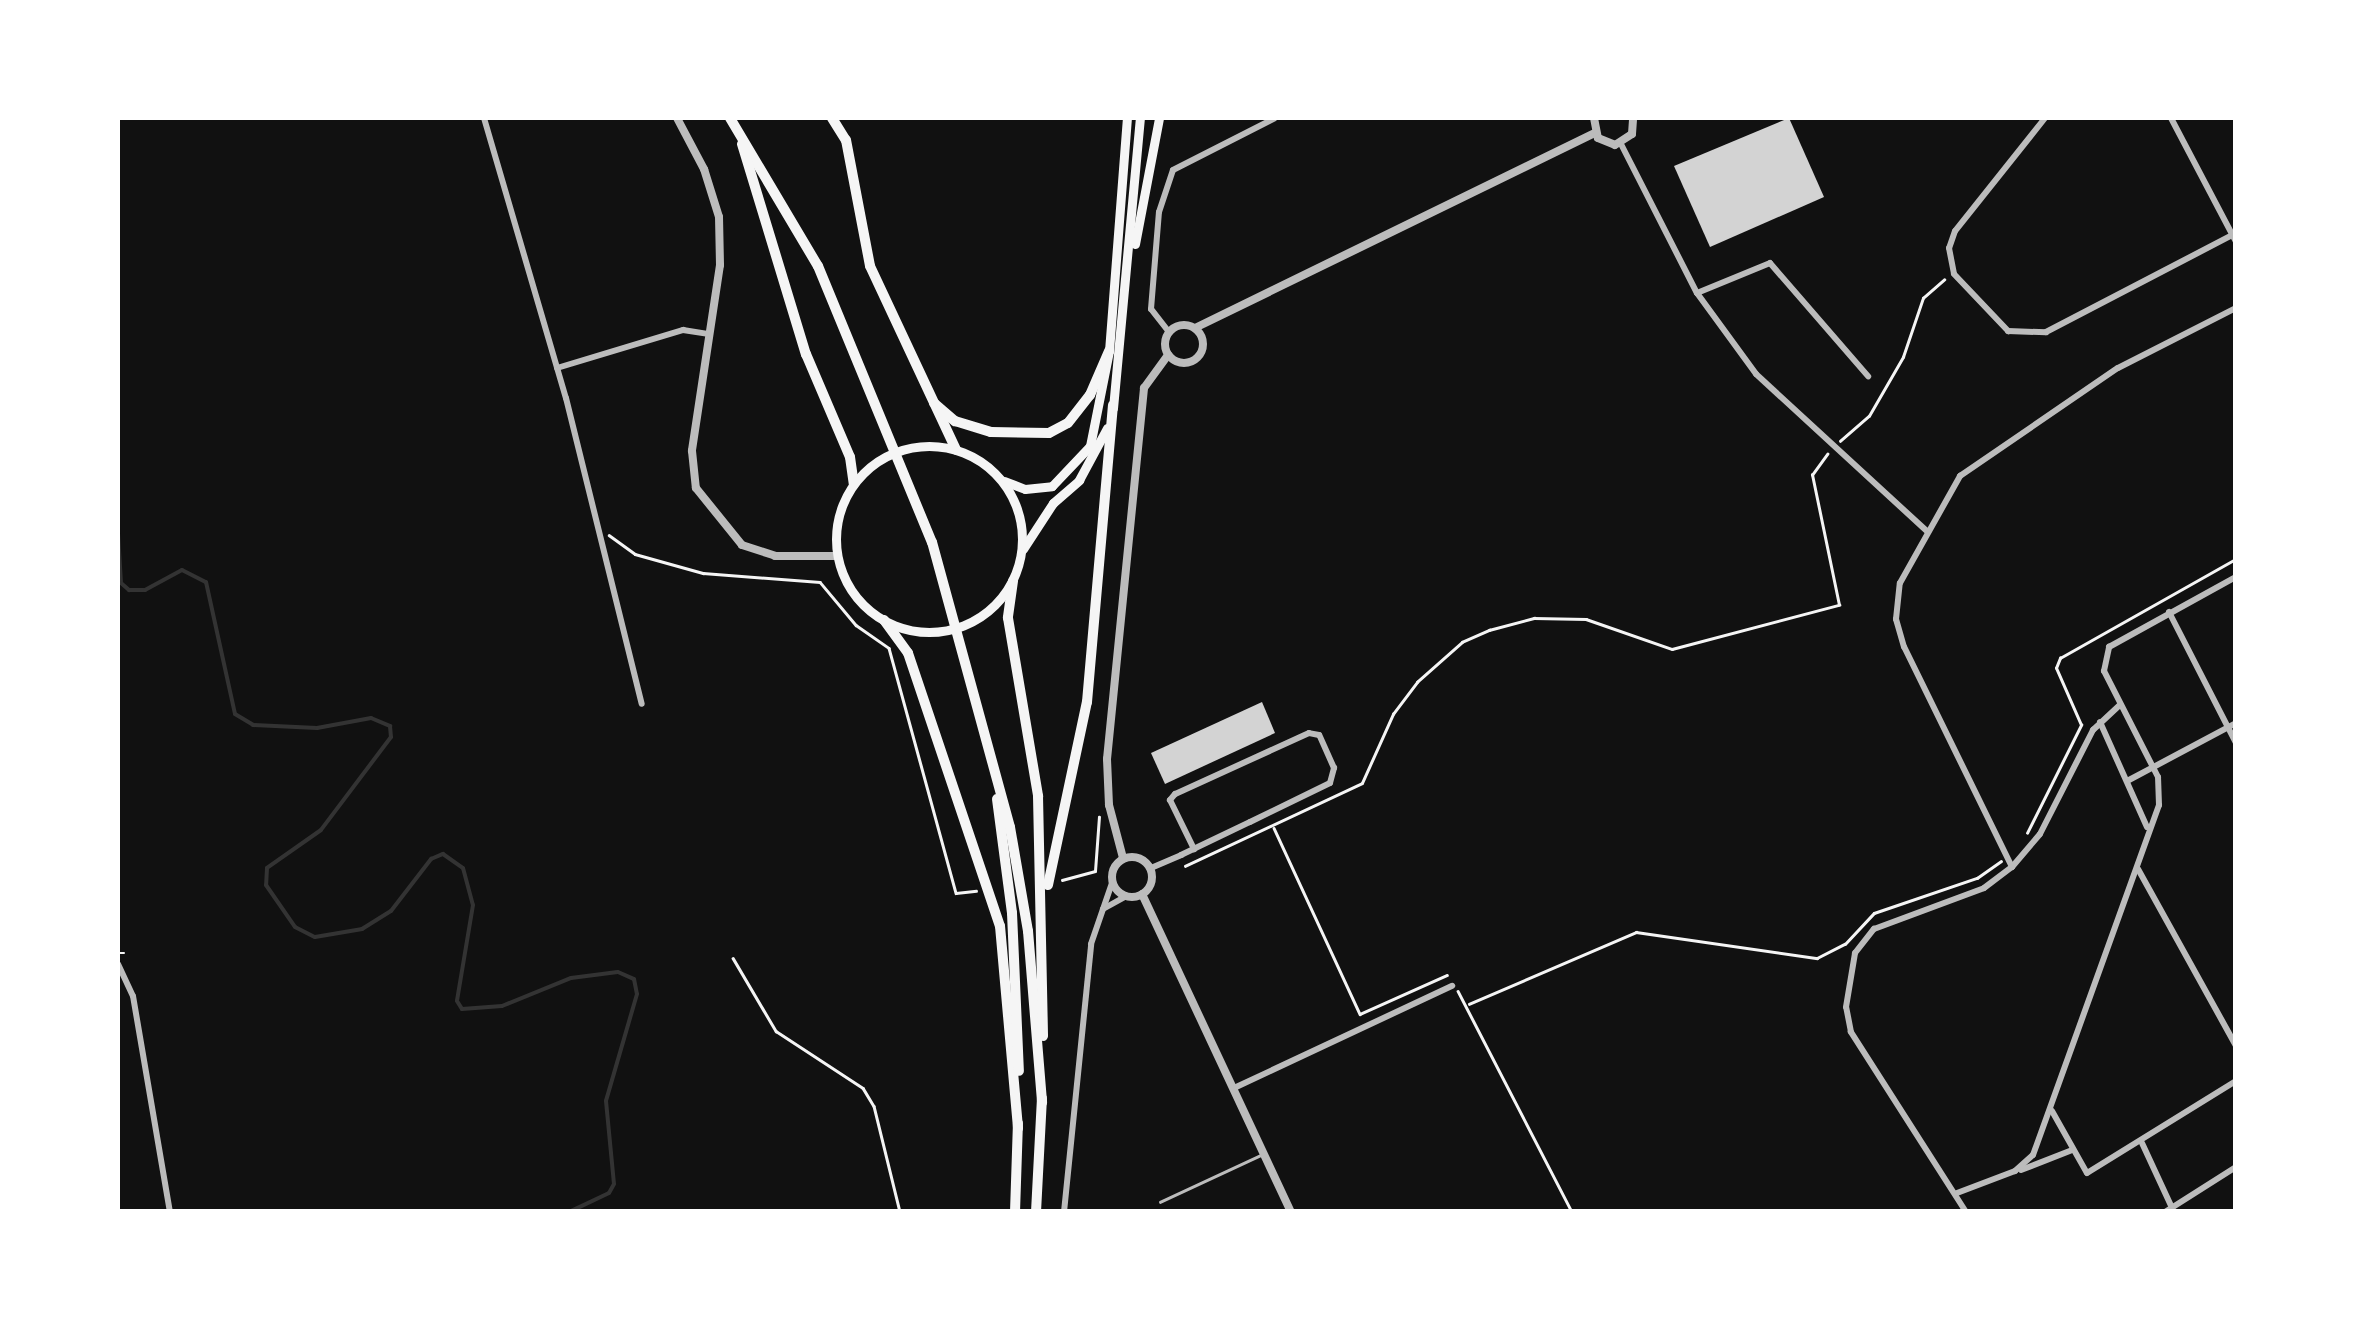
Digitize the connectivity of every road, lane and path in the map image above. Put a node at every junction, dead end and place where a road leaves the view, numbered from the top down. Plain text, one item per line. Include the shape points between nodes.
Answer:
1 (484, 118) edge
2 (678, 118) edge
3 (730, 118) edge
4 (832, 118) edge
5 (1127, 118) edge
6 (1140, 118) edge
7 (1159, 118) edge
8 (1275, 118) edge
9 (1594, 118) edge
10 (1632, 118) edge
11 (2045, 118) edge
12 (2171, 118) edge
13 (738, 129) junction
14 (1595, 133) junction
15 (1620, 144) junction
16 (2234, 237) edge
17 (1129, 266) junction
18 (1954, 274) junction
19 (1697, 293) junction
20 (2236, 308) edge
21 (1195, 328) junction
22 (1168, 332) junction
23 (708, 334) junction
24 (1109, 351) junction
25 (1168, 355) junction
26 (558, 368) junction
27 (1868, 376) dead end
28 (924, 390) junction
29 (1114, 405) junction
30 (1831, 449) junction
31 (956, 450) junction
32 (1002, 480) junction
33 (854, 484) junction
34 (600, 528) junction
35 (1927, 531) junction
36 (1022, 552) junction
37 (838, 556) junction
38 (2236, 559) edge
39 (2236, 578) edge
40 (1013, 580) junction
41 (2169, 612) junction
42 (884, 620) junction
43 (642, 704) dead end
44 (2120, 705) junction
45 (2100, 722) junction
46 (2231, 725) edge
47 (986, 730) junction
48 (2236, 743) edge
49 (2154, 767) junction
50 (2129, 780) junction
51 (1111, 816) junction
52 (1274, 827) junction
53 (2148, 828) junction
54 (1194, 849) junction
55 (1180, 855) junction
56 (2007, 856) junction
57 (1122, 858) junction
58 (2012, 867) junction
59 (1151, 868) junction
60 (2138, 868) junction
61 (1060, 880) dead end
62 (1112, 883) junction
63 (976, 891) dead end
64 (1142, 894) junction
65 (1126, 896) junction
66 (1102, 910) junction
67 (1045, 916) junction
68 (118, 953) edge
69 (124, 953) dead end
70 (733, 958) dead end
71 (118, 964) edge
72 (1447, 975) dead end
73 (1452, 986) joint
74 (1469, 1004) junction
75 (2236, 1046) edge
76 (2236, 1081) edge
77 (1234, 1088) junction
78 (1042, 1102) junction
79 (2052, 1110) junction
80 (1018, 1128) junction
81 (2142, 1144) junction
82 (2072, 1150) junction
83 (1264, 1154) junction
84 (2236, 1167) edge
85 (2016, 1172) junction
86 (1957, 1192) junction
87 (1160, 1202) dead end
88 (1066, 1209) edge
89 (2168, 1210) edge
90 (170, 1212) edge
91 (900, 1212) edge
92 (1015, 1212) edge
93 (1036, 1212) edge
94 (1291, 1212) edge
95 (1572, 1212) edge
96 (1966, 1212) edge

1 - 26 street
2 - 23 street via 704,169 718,217 720,265
3 - 13 highway
4 - 28 highway via 846,140 870,266
5 - 24 main road
6 - 17 main road
7 - 17 main road via 1153,176
8 - 22 street via 1173,170 1159,212 1151,309
9 - 14 street
10 - 15 street via 1632,134
11 - 18 street via 1955,231 1949,260
12 - 16 street
13 - 33 highway via 806,354 846,444
13 - 47 highway via 818,266 892,433
14 - 15 street
14 - 21 street
15 - 19 street
16 - 18 street via 2046,332 2019,336
17 - 29 main road
18 - 30 path via 1923,298 1903,357 1869,416
19 - 27 street via 1770,263
19 - 30 street via 1756,374
20 - 35 street via 2118,368 2010,439 1960,476
21 - 22 street via 1184,324
21 - 25 street via 1203,342 1197,358 1185,363
22 - 25 street
23 - 26 street via 683,330
23 - 37 street via 692,450 696,488 742,545 775,556
24 - 28 highway via 1090,394 1068,423 1049,433 990,432 955,421
24 - 32 main road via 1099,418 1078,463 1042,488
25 - 51 street via 1144,388 1107,760
26 - 34 street
28 - 31 highway
29 - 36 main road via 1091,464 1053,503
29 - 67 highway via 1087,702 1052,846
30 - 35 street
30 - 52 path via 1812,475 1839,605 1672,648 1569,618 1489,630 1425,672 1393,714 1362,782
31 - 32 main road
31 - 33 main road via 899,451
32 - 36 main road via 1018,514
33 - 37 main road via 836,531
34 - 43 street
34 - 63 path via 636,554 702,573 820,582 856,625 889,648 956,893
35 - 56 street via 1900,583 1896,619
36 - 40 main road
37 - 42 main road via 854,594
38 - 56 path via 2066,652 2056,668 2082,726 2030,828
39 - 41 street
40 - 42 main road via 999,601 957,628 932,632
40 - 67 highway via 1008,618 1031,733
41 - 44 street via 2109,647 2104,671
41 - 46 street
42 - 80 highway via 908,652 1000,926
44 - 45 street
44 - 49 street
45 - 50 street
45 - 58 street via 2040,834
46 - 48 street
46 - 49 street
47 - 78 highway via 1028,931
47 - 80 highway via 1012,913
49 - 50 street
49 - 53 street via 2159,805
50 - 53 street
51 - 57 street
51 - 61 path via 1096,821 1095,871
52 - 55 path via 1186,869
52 - 72 path via 1360,1014
53 - 60 street
54 - 54 street via 1170,798 1309,733 1319,735 1334,768 1330,783
54 - 55 street
55 - 59 street
56 - 58 street
56 - 74 path via 1977,878 1874,913 1835,951 1803,956 1636,932
57 - 59 street via 1136,856
57 - 62 street
58 - 86 street via 1984,888 1874,929 1855,953 1848,986 1854,1040
59 - 64 street
60 - 75 street
60 - 79 street
62 - 65 street
62 - 66 street
64 - 65 street
64 - 77 street
65 - 66 street
66 - 88 street via 1091,944
67 - 78 highway
68 - 69 path
70 - 91 path via 776,1031 868,1097
71 - 90 street via 132,996
73 - 74 path
73 - 77 street
74 - 95 path
76 - 81 street
77 - 83 street
78 - 93 highway
79 - 82 street
79 - 85 street via 2033,1155
80 - 92 highway
81 - 82 street via 2087,1173
81 - 89 street
82 - 85 street
83 - 87 lane
83 - 94 street
84 - 89 street
85 - 86 street
86 - 96 street

